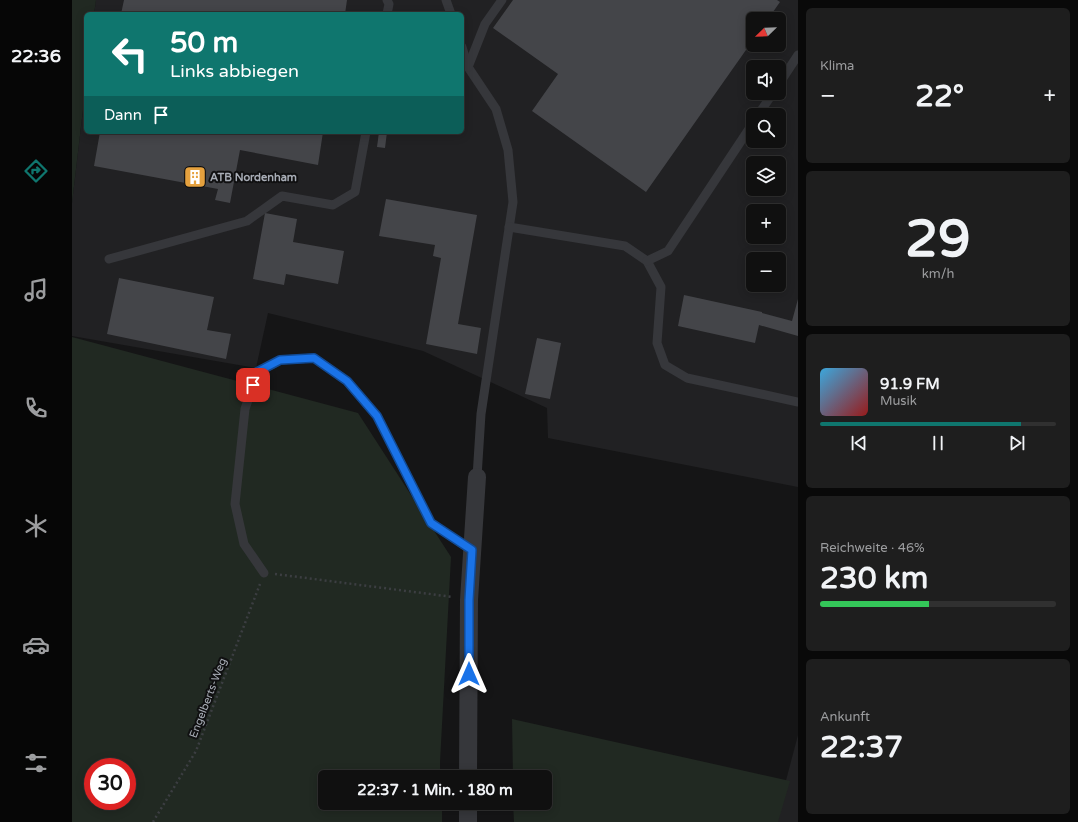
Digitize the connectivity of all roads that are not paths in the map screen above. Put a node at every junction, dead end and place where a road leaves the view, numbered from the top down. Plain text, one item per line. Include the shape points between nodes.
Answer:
1 (387, 0) edge
2 (446, 0) edge
3 (502, 0) edge
4 (387, 12) edge
5 (450, 12) edge
6 (798, 55) edge
7 (465, 64) edge
8 (786, 73) edge
9 (746, 133) edge
10 (366, 134) edge
11 (509, 227) junction
12 (109, 259) dead end
13 (647, 261) junction
14 (798, 402) edge
15 (477, 477) joint
16 (472, 550) junction
17 (264, 573) road end
18 (468, 770) edge
19 (468, 810) edge
20 (468, 822) edge

1 - 4 lane
2 - 5 lane
3 - 7 lane via 485,24
6 - 8 lane
7 - 11 lane via 496,109 508,150 513,202
9 - 13 lane via 668,250
10 - 12 lane via 355,192 333,205 282,196 247,221
11 - 13 lane via 626,246
11 - 15 lane via 481,414
13 - 14 lane via 661,287 657,343 665,365 687,378
15 - 16 street
16 - 17 lane via 431,523 377,416 347,381 314,358 280,360 257,372 245,409 235,504 244,544
16 - 18 street via 469,600
19 - 20 street

